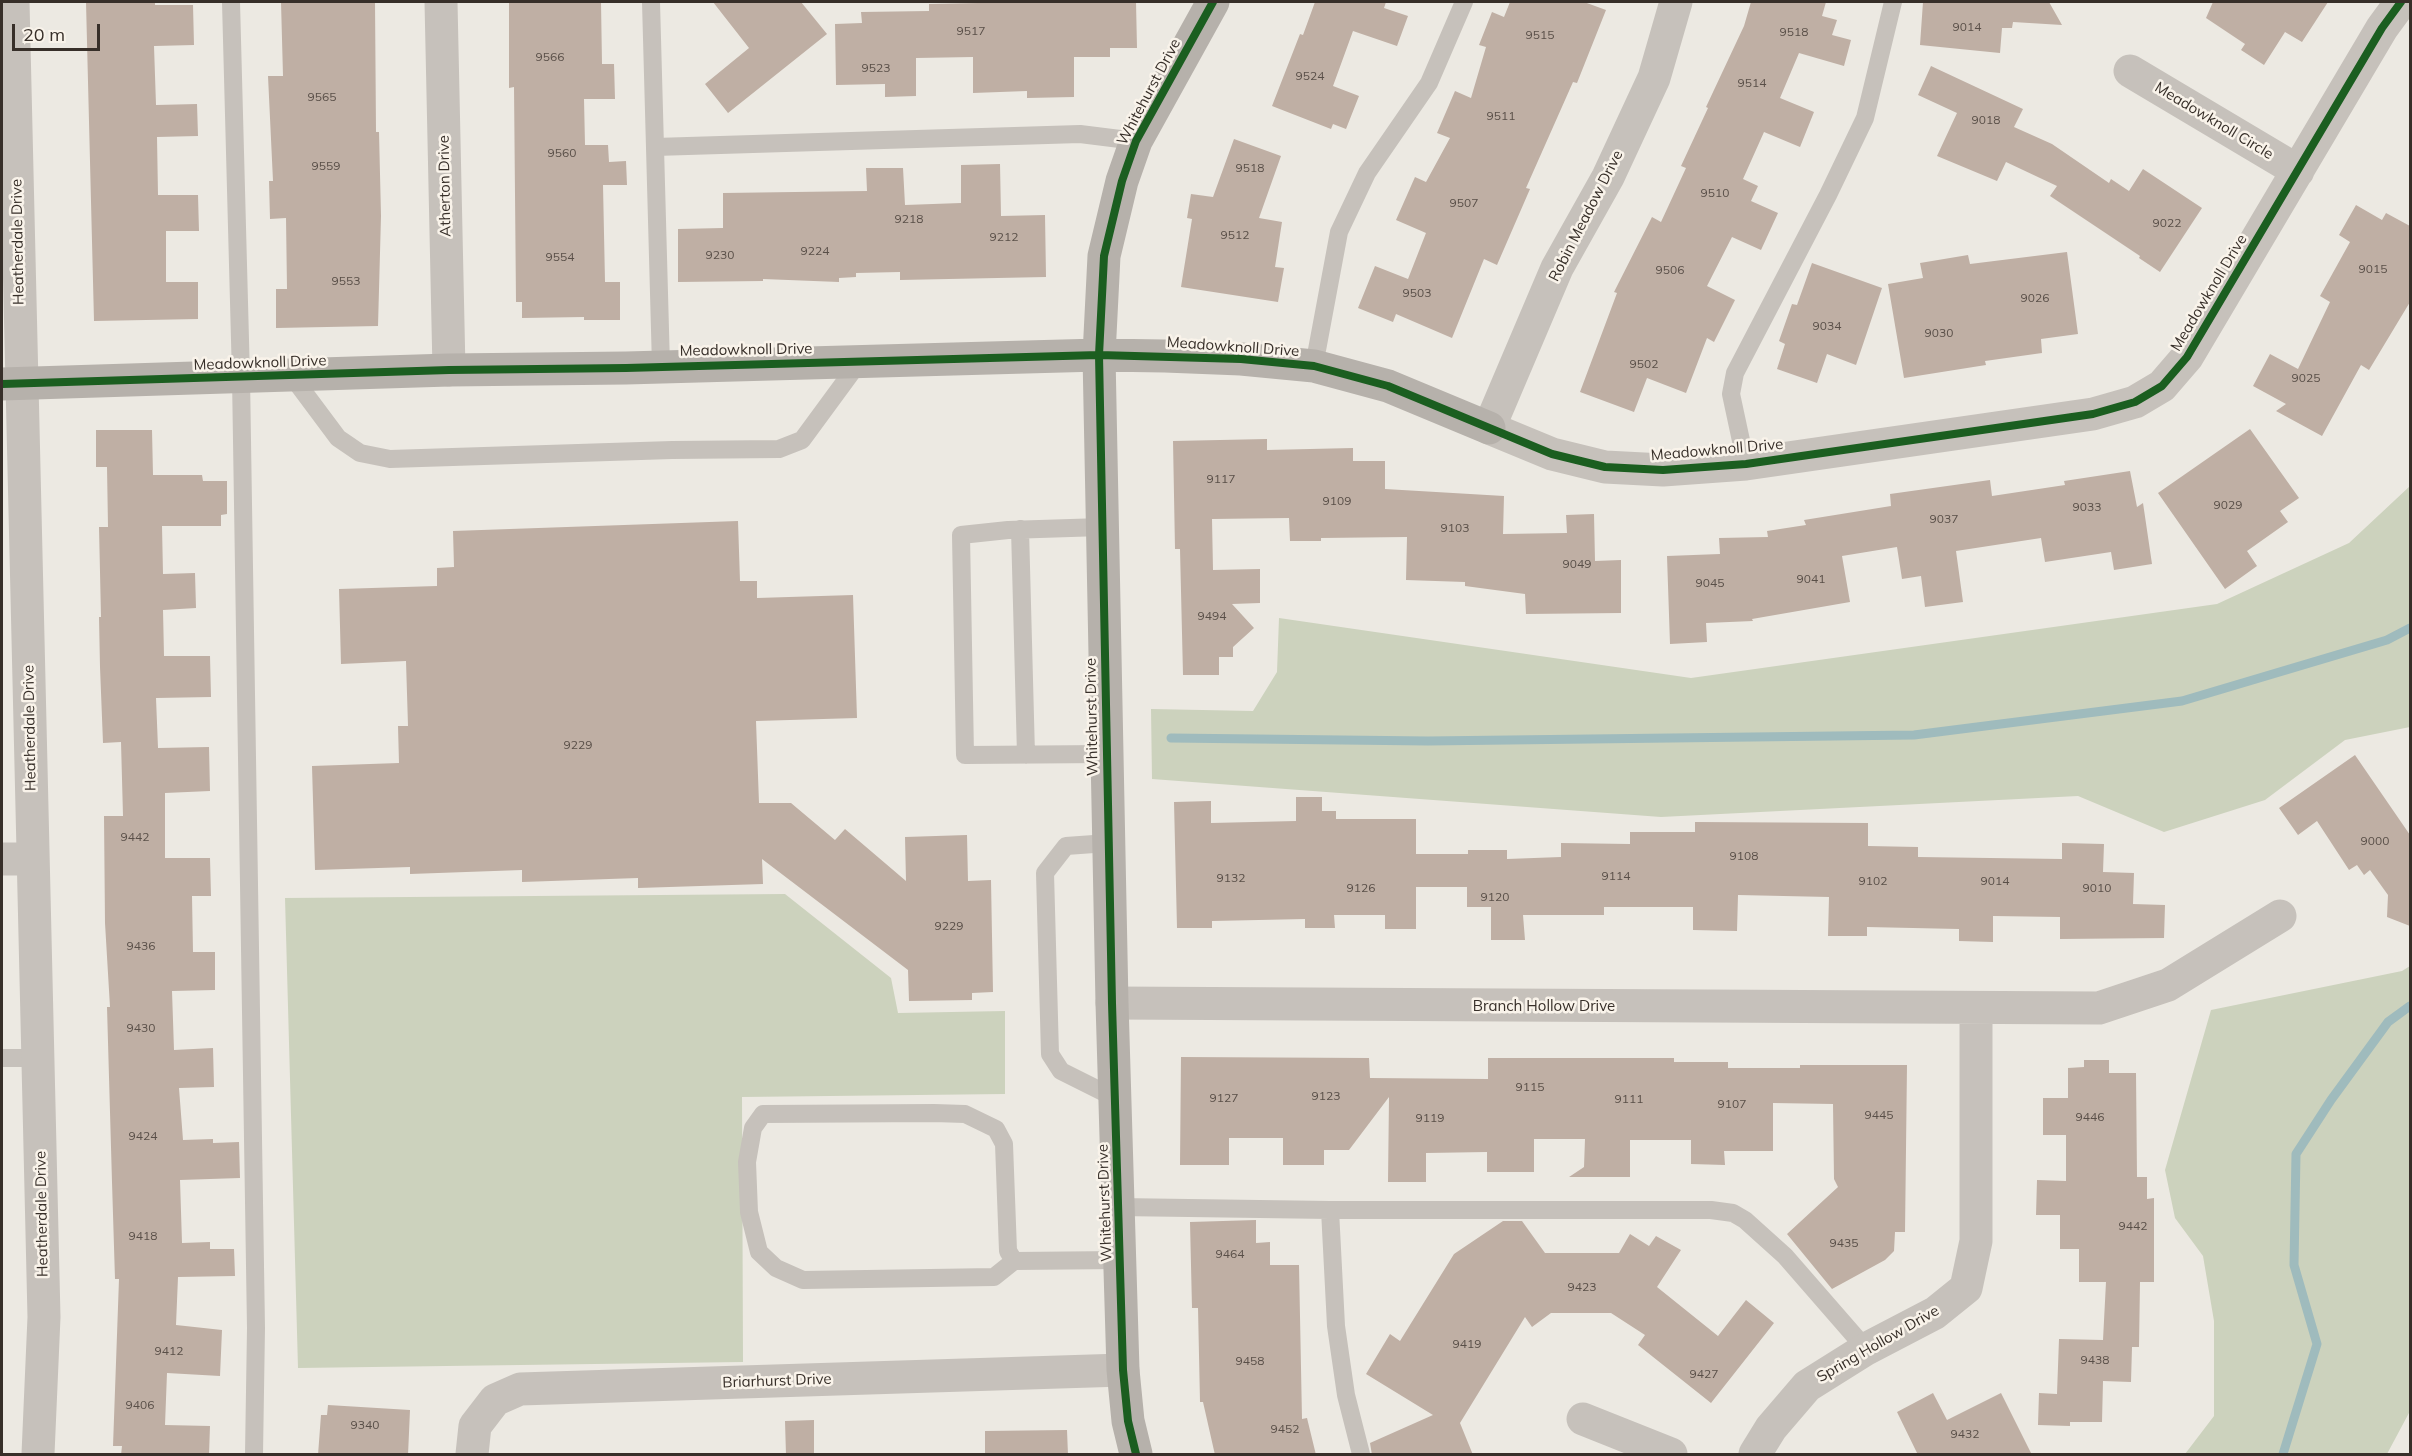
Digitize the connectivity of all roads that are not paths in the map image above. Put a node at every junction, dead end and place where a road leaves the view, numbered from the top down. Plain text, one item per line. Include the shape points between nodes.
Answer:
1 (13, 2) edge
2 (231, 2) edge
3 (441, 2) edge
4 (651, 2) edge
5 (1213, 2) edge
6 (1464, 2) edge
7 (1676, 2) edge
8 (1893, 2) edge
9 (2402, 2) edge
10 (2130, 70) dead end
11 (1136, 141) junction
12 (655, 147) junction
13 (2298, 171) junction
14 (1099, 355) junction
15 (860, 361) junction
16 (661, 366) junction
17 (1314, 366) junction
18 (449, 370) junction
19 (291, 375) junction
20 (241, 377) junction
21 (11, 383) edge
22 (1489, 428) junction
23 (1746, 464) junction
24 (1102, 527) junction
25 (1020, 529) junction
26 (1107, 754) junction
27 (1026, 755) junction
28 (1108, 843) junction
29 (17, 859) edge
30 (2280, 916) dead end
31 (1112, 1003) junction
32 (1976, 1009) junction
33 (2, 1058) edge
34 (38, 1058) junction
35 (1115, 1098) junction
36 (1118, 1207) junction
37 (1330, 1210) junction
38 (1120, 1260) junction
39 (1014, 1261) junction
40 (1866, 1349) junction
41 (1123, 1370) junction
42 (1583, 1419) dead end
43 (38, 1455) edge
44 (254, 1455) edge
45 (472, 1455) edge
46 (1136, 1455) edge
47 (1361, 1455) edge
48 (1671, 1455) edge
49 (1755, 1455) edge

1 - 21 street, Heatherdale Drive
2 - 20 lane
3 - 18 street, Atherton Drive
4 - 12 lane
5 - 11 street, Whitehurst Drive
6 - 17 lane via 1429,82 1367,173 1339,232
7 - 22 street, Robin Meadow Drive via 1654,78 1608,177 1557,268
8 - 23 lane via 1865,118 1735,373 1731,393
9 - 13 street, Meadowknoll Drive via 2382,28
10 - 13 street, Meadowknoll Circle
11 - 12 lane via 1080,134
11 - 14 street, Whitehurst Drive via 1104,256
12 - 16 lane
13 - 23 street, Meadowknoll Drive via 2187,357 2162,386 2135,402 2093,414
14 - 15 street, Meadowknoll Drive
14 - 17 street, Meadowknoll Drive via 1241,358
14 - 24 street, Whitehurst Drive
15 - 16 street, Meadowknoll Drive
15 - 19 lane via 802,440 779,449 402,459 360,453 338,438
16 - 18 street, Meadowknoll Drive
17 - 22 street, Meadowknoll Drive via 1388,386
18 - 19 street, Meadowknoll Drive
19 - 20 street, Meadowknoll Drive
20 - 21 street, Meadowknoll Drive
20 - 44 lane via 256,1328
21 - 29 street, Heatherdale Drive
22 - 23 street, Meadowknoll Drive via 1552,454 1605,467 1663,470
24 - 25 lane
24 - 26 street, Whitehurst Drive
25 - 27 lane
25 - 27 lane via 961,535 965,756
26 - 27 lane
26 - 28 street, Whitehurst Drive
28 - 31 street, Whitehurst Drive
28 - 35 lane via 1066,846 1045,873 1050,1054 1061,1071
29 - 34 street, Heatherdale Drive
30 - 32 street, Branch Hollow Drive via 2168,985 2099,1008
31 - 32 street, Branch Hollow Drive
31 - 35 street, Whitehurst Drive
32 - 40 street, Spring Hollow Drive via 1976,1241 1966,1288 1935,1313
33 - 34 lane
34 - 43 street, Heatherdale Drive via 44,1317
35 - 36 street, Whitehurst Drive
36 - 37 lane
36 - 38 street, Whitehurst Drive
37 - 40 lane via 1733,1213 1785,1256
37 - 47 lane via 1336,1326 1346,1395
38 - 39 lane
38 - 41 street, Whitehurst Drive
39 - 39 lane via 1008,1251 1004,1144 996,1129 965,1114 934,1113 763,1114 753,1128 747,1162 749,1212 759,1252 777,1268 803,1280 993,1277
40 - 49 street, Spring Hollow Drive via 1807,1386 1771,1428
41 - 45 street, Briarhurst Drive via 520,1389 495,1400 475,1426
41 - 46 street, Whitehurst Drive
42 - 48 street

